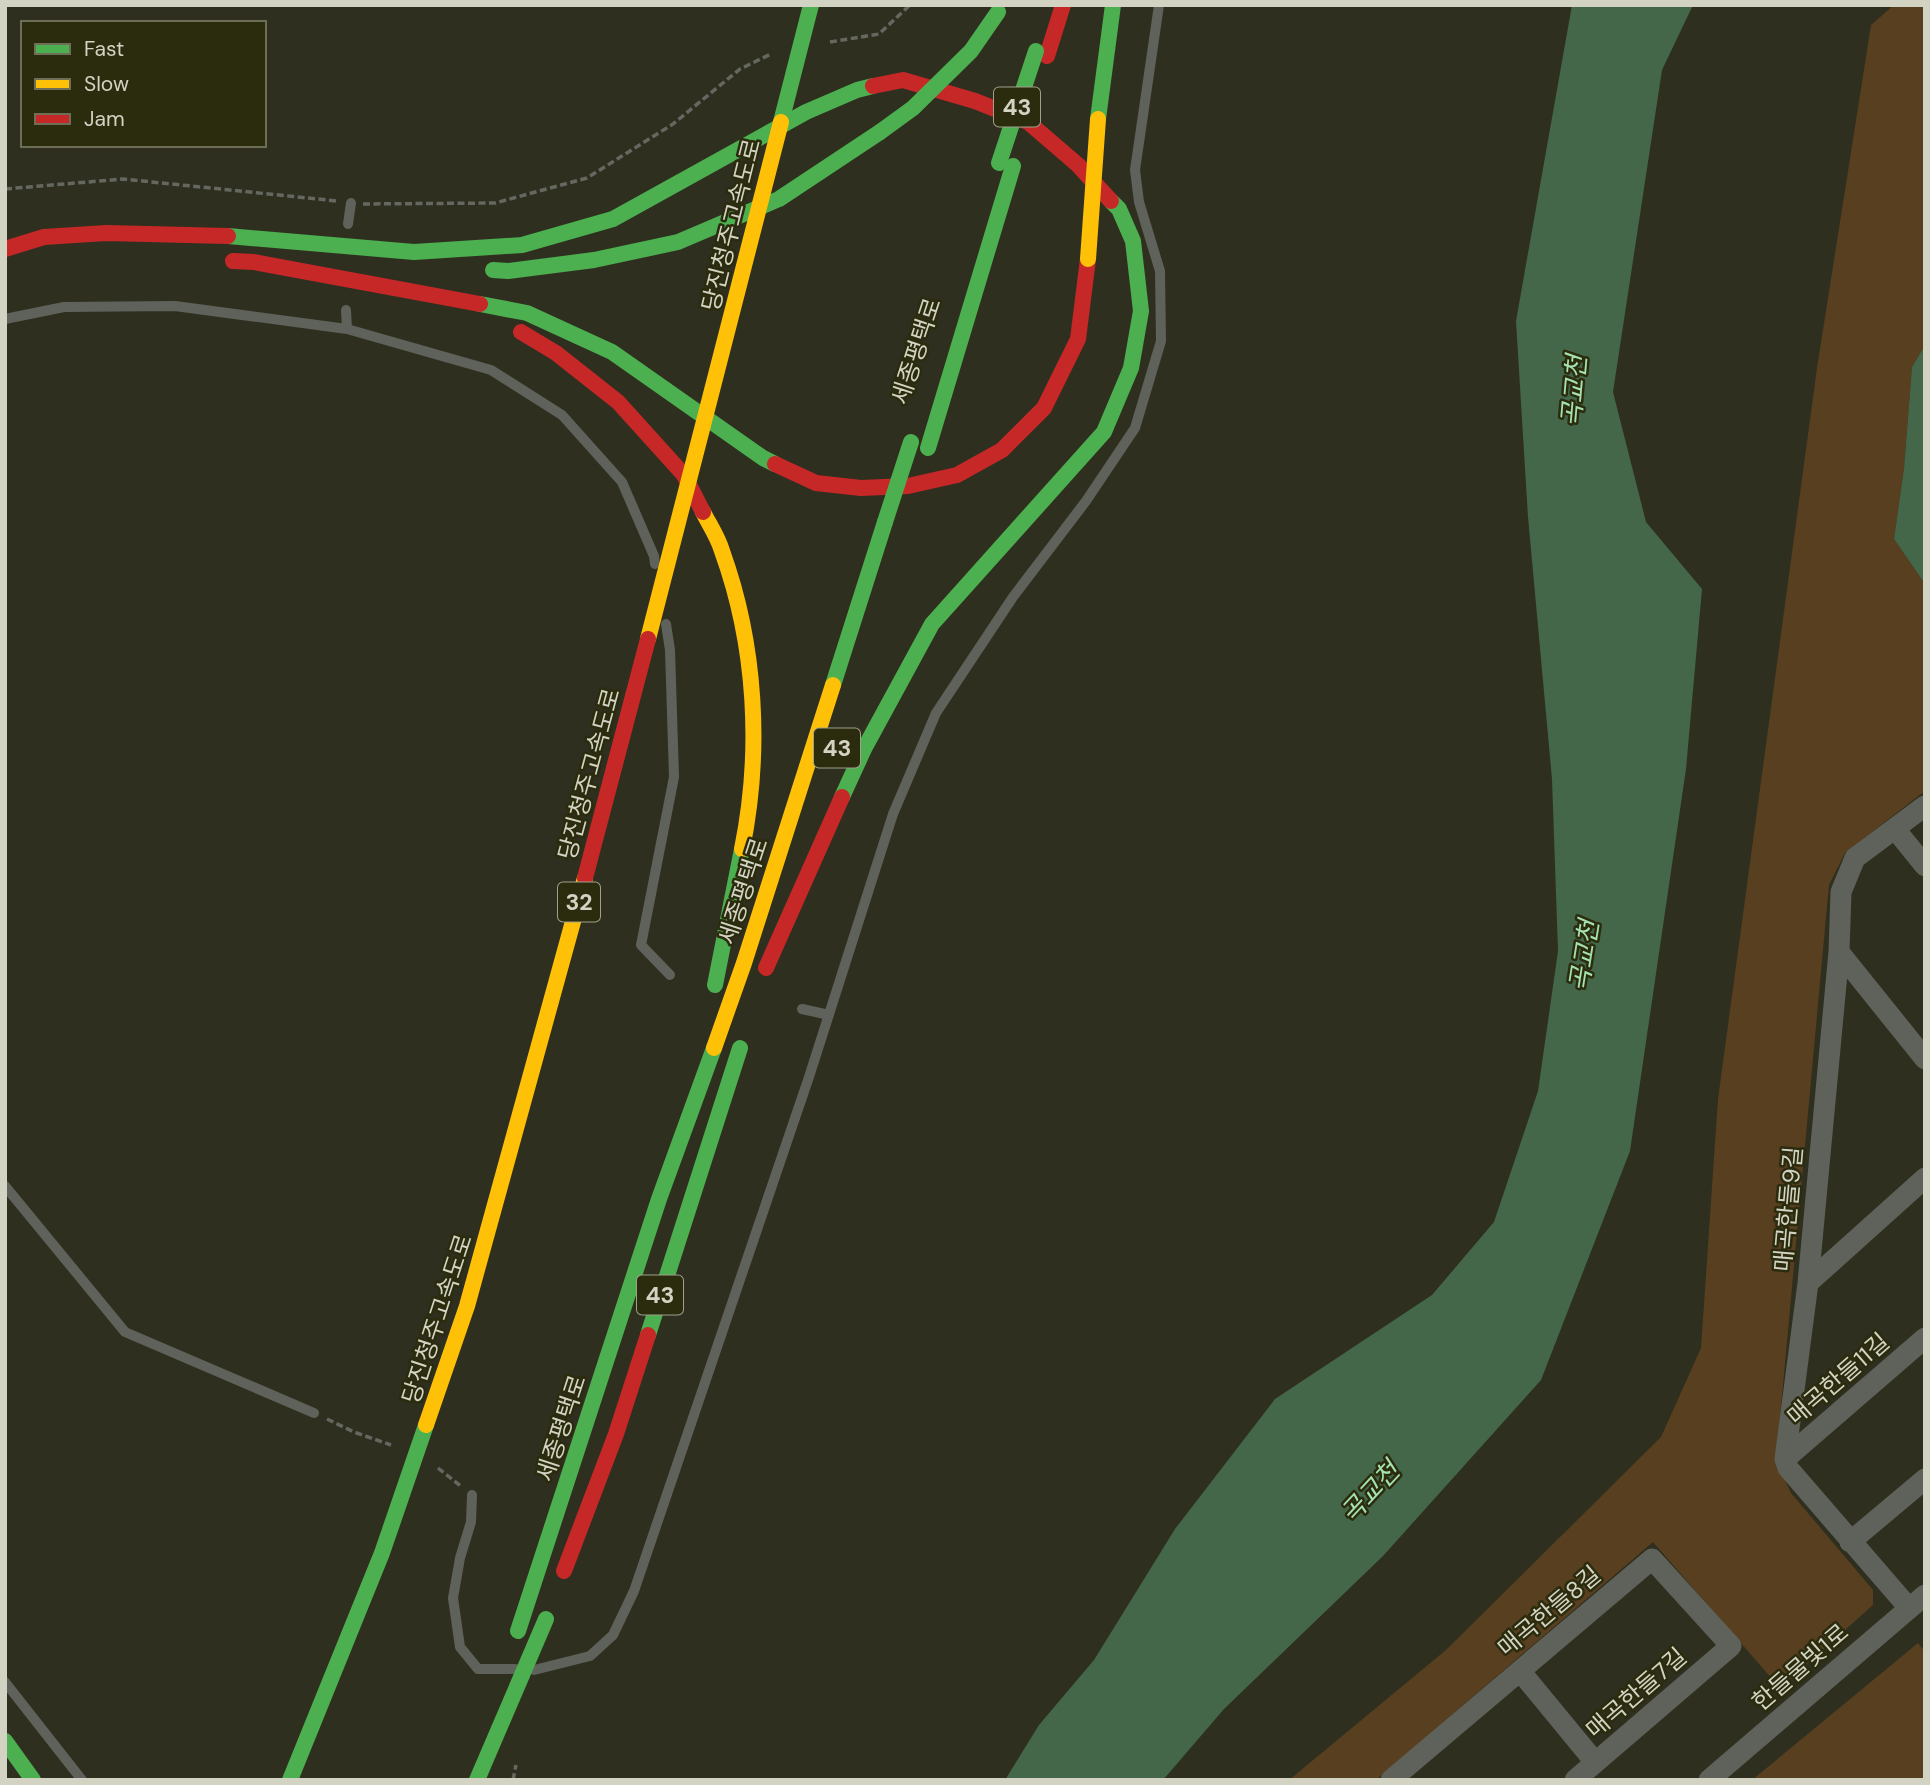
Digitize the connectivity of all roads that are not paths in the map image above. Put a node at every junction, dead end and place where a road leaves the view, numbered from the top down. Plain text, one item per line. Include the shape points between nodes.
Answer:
1 (810, 5) edge
2 (1050, 5) edge
3 (1063, 5) edge
4 (1112, 5) edge
5 (1159, 5) edge
6 (1001, 9) edge
7 (1041, 53) junction
8 (813, 87) dead end
9 (803, 127) dead end
10 (1006, 164) junction
11 (793, 167) dead end
12 (351, 203) road end
13 (779, 221) dead end
14 (348, 224) dead end
15 (251, 237) junction
16 (5, 249) edge
17 (212, 259) dead end
18 (429, 267) dead end
19 (482, 270) dead end
20 (394, 287) junction
21 (953, 309) dead end
22 (346, 310) dead end
23 (5, 319) edge
24 (347, 329) junction
25 (728, 421) dead end
26 (913, 436) dead end
27 (721, 448) dead end
28 (711, 488) dead end
29 (912, 500) dead end
30 (697, 541) dead end
31 (680, 608) dead end
32 (656, 702) dead end
33 (1925, 806) edge
34 (811, 829) dead end
35 (1895, 830) junction
36 (1925, 866) edge
37 (1839, 952) junction
38 (670, 975) dead end
39 (802, 1009) dead end
40 (829, 1016) junction
41 (744, 1035) dead end
42 (1925, 1059) edge
43 (688, 1117) junction
44 (1925, 1178) edge
45 (5, 1186) edge
46 (1808, 1283) junction
47 (1925, 1338) edge
48 (314, 1413) dead end
49 (1785, 1459) junction
50 (1925, 1479) edge
51 (472, 1495) dead end
52 (1850, 1542) junction
53 (560, 1582) dead end
54 (1917, 1601) edge
55 (549, 1613) dead end
56 (1731, 1646) joint
57 (1520, 1671) junction
58 (495, 1681) dead end
59 (5, 1682) edge
60 (5, 1741) edge
61 (1595, 1762) junction
62 (33, 1780) edge
63 (82, 1780) edge
64 (290, 1780) edge
65 (477, 1780) edge
66 (1391, 1780) edge
67 (1575, 1780) edge
68 (1709, 1780) edge

1 - 64 highway, 당진청주고속도로 / 32, bridge via 711,401 494,1216 392,1527
2 - 7 highway, 세종평택로 / 43
3 - 7 highway, 세종평택로 / 43
4 - 20 highway, bridge via 1078,339 1044,408 1002,450 957,475 908,486 862,488 816,482 763,458 612,352 527,313
5 - 40 lane via 1135,170 1139,202 1160,271 1161,341 1135,428 936,713 893,814
6 - 19 highway, bridge via 971,51 913,108 779,198 677,242 594,260
7 - 10 highway, 세종평택로 / 43
8 - 9 highway
10 - 21 highway, 세종평택로 / 43
10 - 29 highway, 세종평택로 / 43
11 - 13 highway, 당진청주고속도로
12 - 14 lane
15 - 16 highway via 106,233 44,237
15 - 18 highway
15 - 34 highway, 세종평택로 via 414,252 522,245 613,219 806,112 857,90 903,80 1028,122 1078,165 1119,209 1133,241 1141,310 1131,368 1104,432 932,624 864,749 764,975
17 - 20 highway
20 - 43 highway via 501,320 587,377 618,402 684,475 722,549 744,629 754,712 749,816
22 - 24 lane
23 - 24 lane via 64,307 175,306
24 - 38 lane via 491,370 562,415 622,482 654,555 670,650 674,777 641,945
25 - 27 highway
26 - 43 highway, 세종평택로 / 43, bridge via 744,963
28 - 30 highway
31 - 32 highway, 당진청주고속도로
33 - 35 street, 매곡한들9길
35 - 36 street
35 - 37 street, 매곡한들9길 via 1855,858 1841,892
37 - 42 street
37 - 46 street, 매곡한들9길
39 - 40 lane
40 - 51 lane via 634,1591 612,1635 590,1656 537,1670 478,1669 460,1647 453,1598 471,1522
41 - 53 highway, 세종평택로 / 43 via 616,1434
43 - 58 highway, 세종평택로 / 43 via 512,1644
44 - 46 street
45 - 48 lane via 125,1332
46 - 49 street, 매곡한들9길
47 - 49 street, 매곡한들11길
49 - 52 street
50 - 52 street
52 - 54 street
54 - 68 street, 한들물빛1로
55 - 65 highway, bridge
56 - 57 street, 매곡한들8길 via 1652,1559
56 - 61 street, 매곡한들7길
57 - 61 street
57 - 66 street, 매곡한들8길
59 - 63 lane
60 - 62 highway
61 - 67 street, 매곡한들7길

